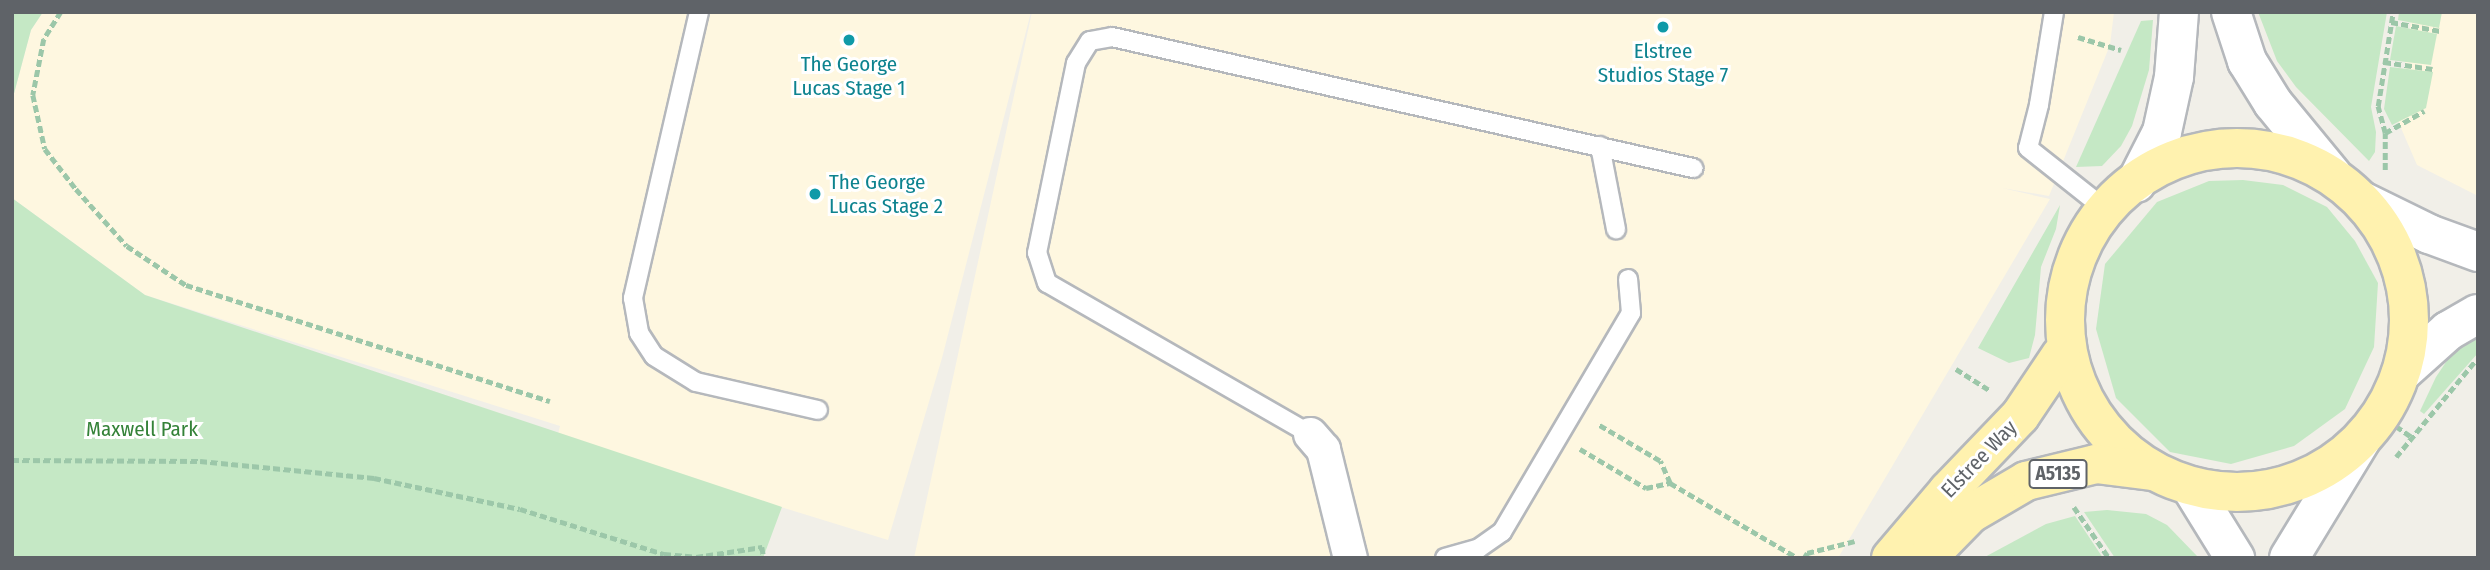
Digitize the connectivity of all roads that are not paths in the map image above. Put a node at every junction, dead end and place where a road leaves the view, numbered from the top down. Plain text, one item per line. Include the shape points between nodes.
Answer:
1 (699, 12) edge
2 (2179, 12) edge
3 (2231, 12) edge
4 (2053, 21) edge
5 (1600, 146) junction
6 (1693, 168) dead end
7 (2333, 176) junction
8 (2136, 183) junction
9 (2373, 189) junction
10 (2105, 209) junction
11 (1616, 229) dead end
12 (2478, 252) edge
13 (1628, 279) dead end
14 (2478, 314) edge
15 (2061, 355) junction
16 (2401, 373) junction
17 (818, 410) dead end
18 (1310, 434) joint
19 (2361, 440) junction
20 (2154, 471) junction
21 (2192, 487) junction
22 (1350, 558) edge
23 (1445, 558) edge
24 (1891, 558) edge
25 (1927, 558) edge
26 (2235, 558) edge
27 (2289, 558) edge

1 - 17 lane via 634,298 639,333 654,356 696,382
2 - 8 main road via 2174,77 2162,132
3 - 7 main road via 2247,61 2273,103
4 - 10 lane via 2028,148
5 - 6 lane
5 - 11 lane
5 - 18 lane via 1112,37 1090,41 1076,63 1037,253 1047,283
7 - 8 main road via 2299,159 2260,149 2216,149 2173,160
7 - 9 main road
8 - 10 main road
9 - 12 main road via 2429,234
9 - 16 main road via 2409,301 2409,339
10 - 15 main road via 2081,246 2068,285
13 - 23 lane via 1631,313 1502,532 1479,548
14 - 16 main road via 2448,331
15 - 20 main road via 2090,410 2119,446
15 - 24 main road, Elstree Way via 2020,416
16 - 19 main road via 2381,417
18 - 22 street via 1323,449
19 - 21 main road via 2324,469 2280,487 2238,492
19 - 27 main road
20 - 21 main road
20 - 25 main road, Elstree Way / A5135 via 2096,464 2026,481 1970,514
21 - 26 main road

